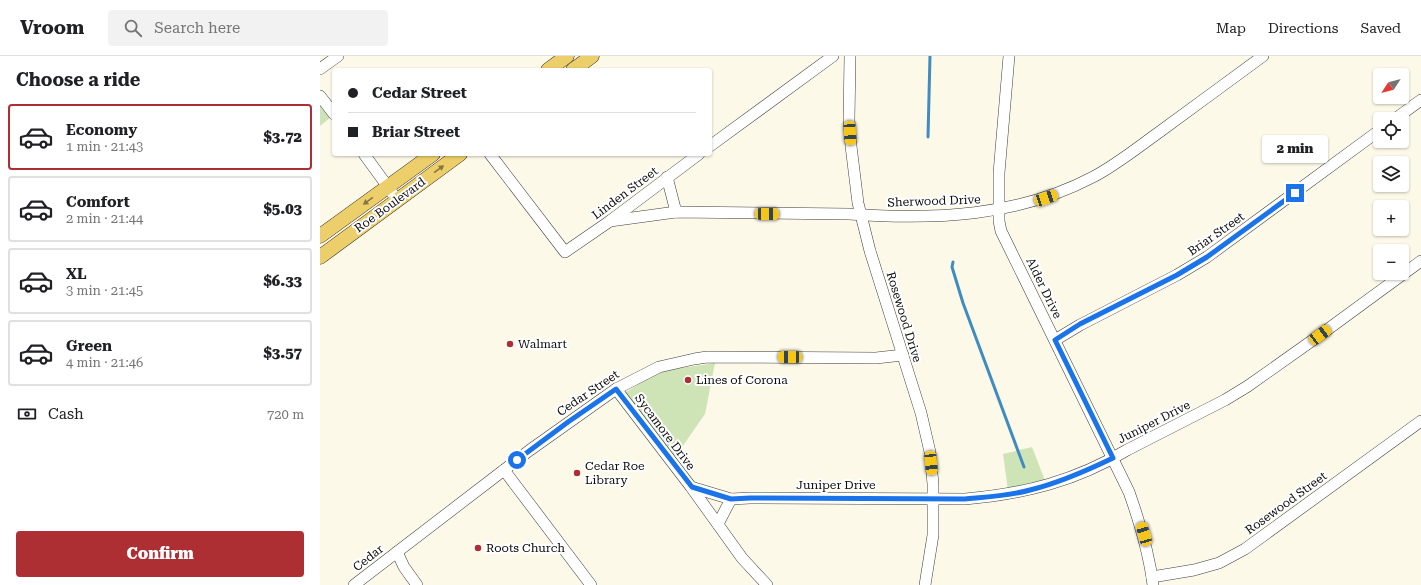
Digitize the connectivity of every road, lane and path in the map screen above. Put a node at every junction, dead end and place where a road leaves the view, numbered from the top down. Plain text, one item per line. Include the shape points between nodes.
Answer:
1 (338, 56) edge
2 (567, 56) edge
3 (592, 56) edge
4 (834, 56) edge
5 (850, 56) edge
6 (1010, 56) edge
7 (1263, 56) edge
8 (551, 68) edge
9 (576, 68) edge
10 (320, 69) edge
11 (320, 96) edge
12 (1421, 100) edge
13 (332, 111) edge
14 (1405, 112) edge
15 (1373, 135) edge
16 (712, 145) edge
17 (366, 156) edge
18 (430, 156) edge
19 (457, 156) edge
20 (492, 156) edge
21 (696, 156) edge
22 (667, 177) junction
23 (388, 186) junction
24 (397, 200) junction
25 (1000, 209) junction
26 (676, 212) junction
27 (862, 215) junction
28 (610, 221) junction
29 (320, 236) edge
30 (320, 257) edge
31 (1421, 260) edge
32 (1055, 340) junction
33 (903, 355) junction
34 (616, 389) junction
35 (1421, 421) edge
36 (1113, 458) junction
37 (504, 470) junction
38 (692, 487) junction
39 (731, 499) junction
40 (933, 499) junction
41 (718, 524) junction
42 (396, 552) junction
43 (1153, 581) edge
44 (354, 585) edge
45 (417, 585) edge
46 (591, 585) edge
47 (767, 585) edge
48 (925, 585) edge

1 - 10 street
2 - 8 main road
3 - 9 main road
4 - 16 street
5 - 27 street, Rosewood Drive via 851,146 858,203
6 - 25 street, Alder Drive via 999,173
7 - 25 street, Sherwood Drive via 1095,176 1036,201
11 - 13 street
12 - 14 street
15 - 32 street, Briar Street via 1207,257 1080,324
17 - 23 street
18 - 23 main road, Roe Boulevard
24 -> 19 main road, Roe Boulevard
20 - 28 street, Linden Street via 565,252
21 - 22 street, Linden Street
22 - 26 street
22 - 28 street, Linden Street
23 - 24 street
23 -> 29 main road, Roe Boulevard
24 - 30 main road, Roe Boulevard
25 - 27 street, Sherwood Drive via 974,214 932,216
25 - 32 street, Alder Drive via 1001,231
26 - 27 street, Sherwood Drive
26 - 28 street, Sherwood Drive
27 - 33 street, Rosewood Drive via 870,251
31 - 36 street, Juniper Drive via 1248,386
32 - 36 street, Alder Drive
33 - 34 street, Cedar Street via 876,358 694,358 659,367
33 - 40 street, Rosewood Drive via 930,452
34 - 37 street, Cedar Street
34 - 38 street, Sycamore Drive
35 - 43 street, Rosewood Street via 1245,549 1218,563
36 - 40 street, Juniper Drive via 1029,491 980,498
36 - 43 street, Alder Drive via 1140,521
37 - 42 street, Cedar Street
37 - 46 street
38 - 39 street, Juniper Drive
38 - 41 street, Sycamore Drive
39 - 40 street, Juniper Drive
39 - 41 street
40 - 48 street, Rosewood Drive via 933,535
41 - 47 street, Sycamore Drive via 742,558
42 - 44 street, Cedar
42 - 45 street

